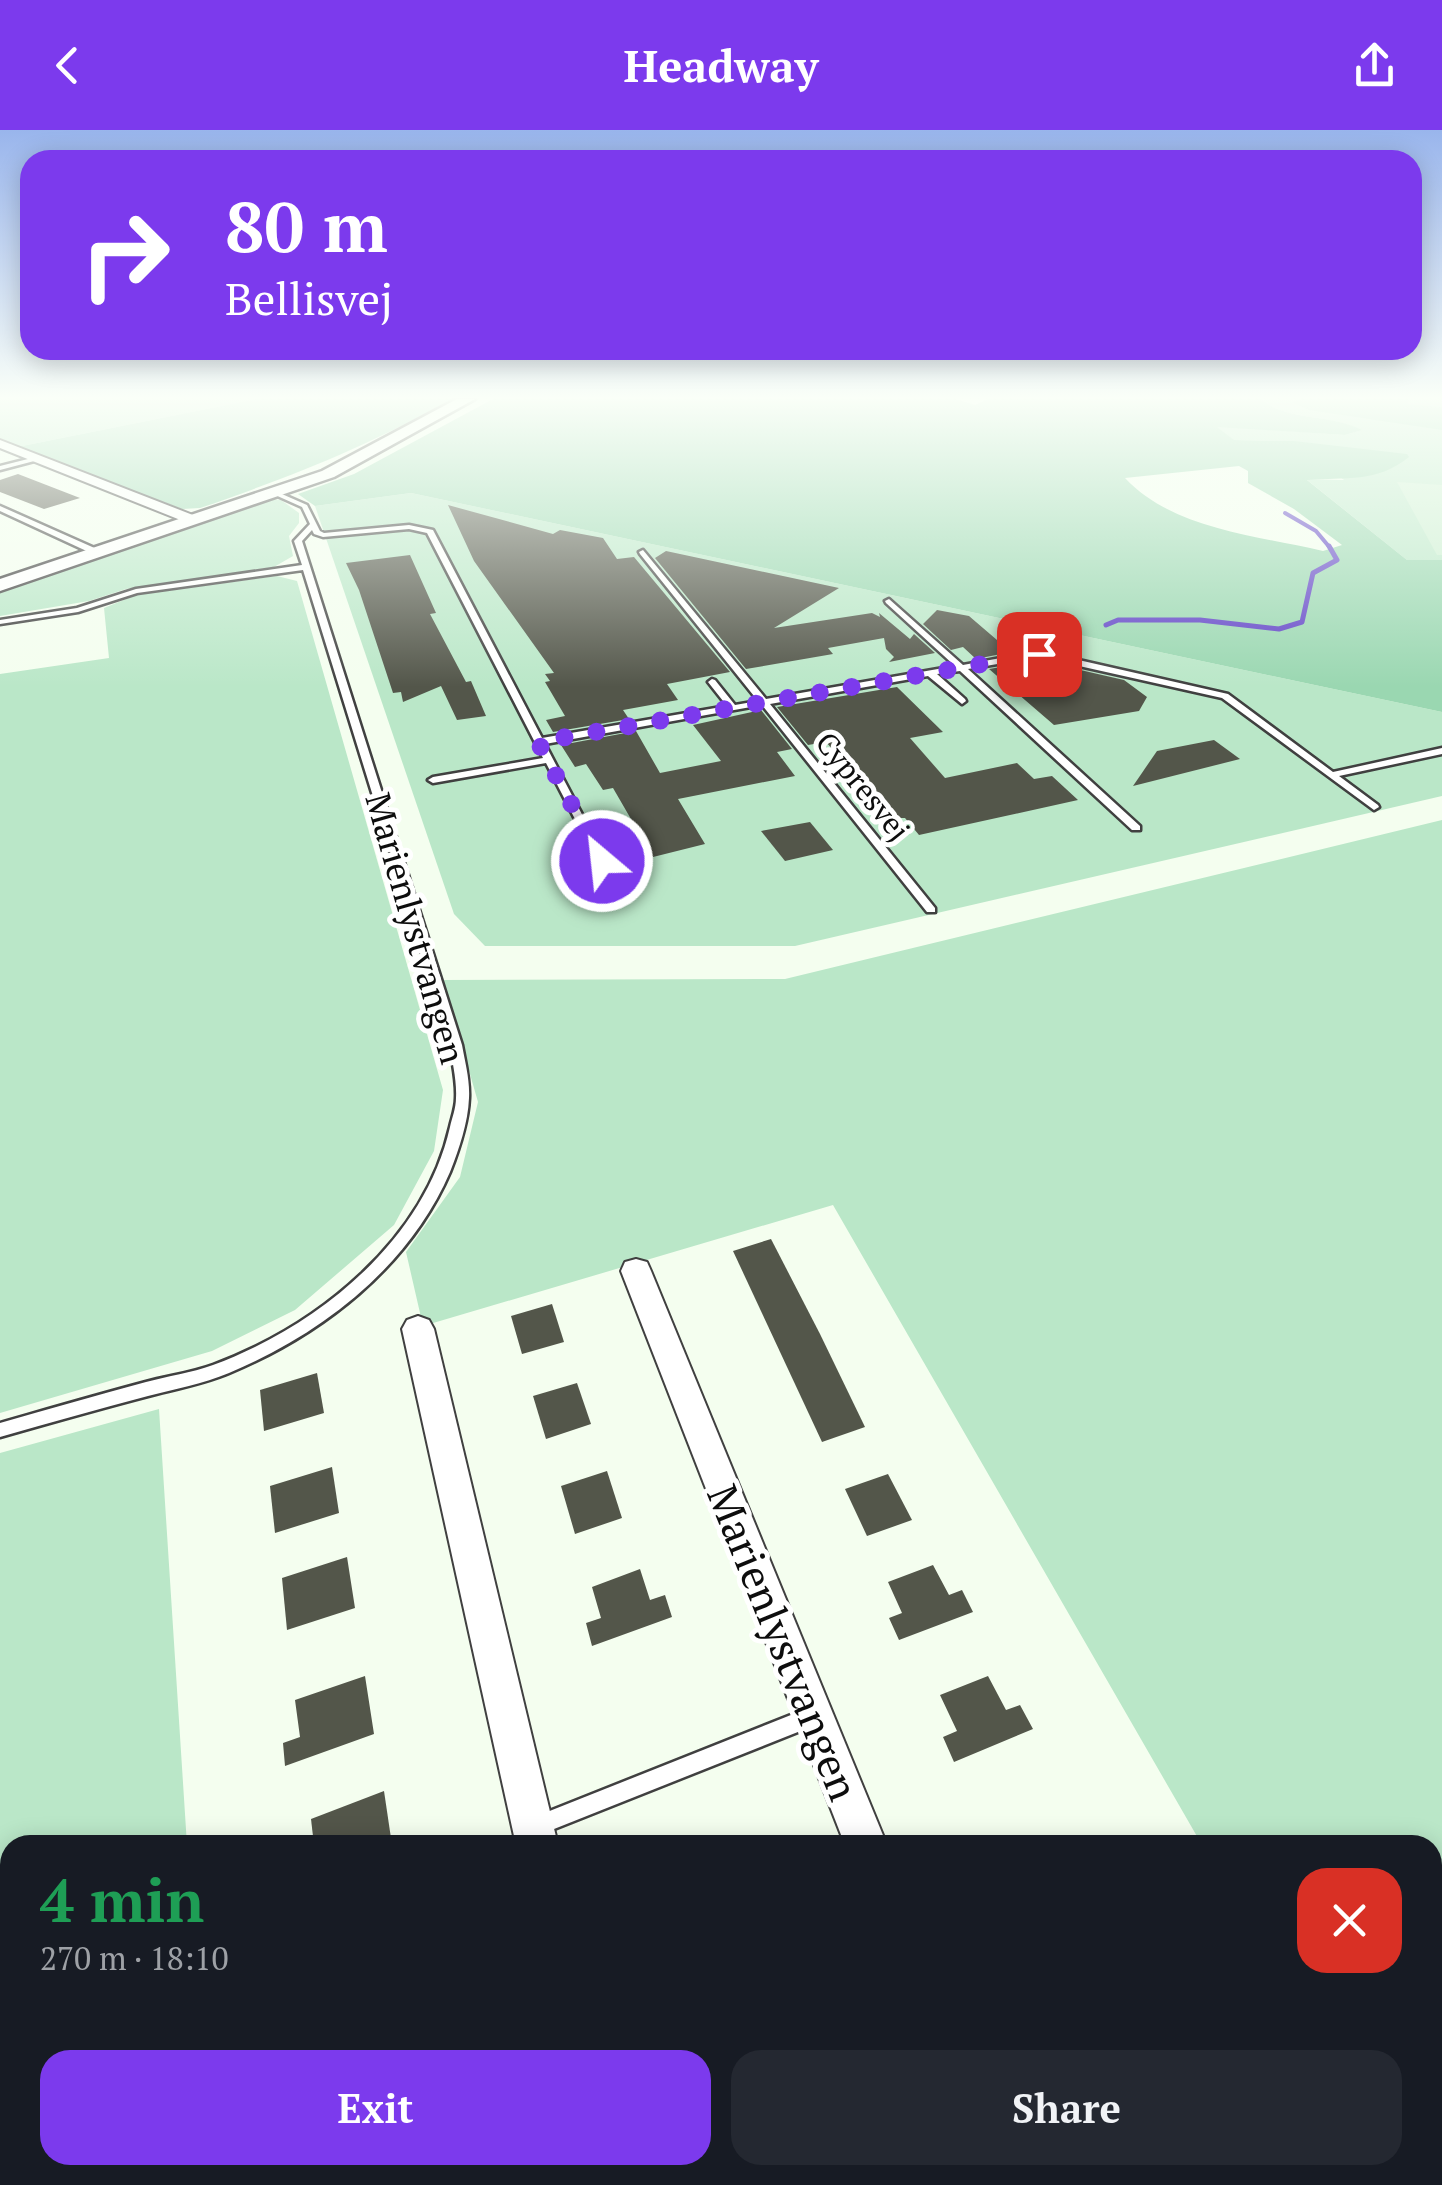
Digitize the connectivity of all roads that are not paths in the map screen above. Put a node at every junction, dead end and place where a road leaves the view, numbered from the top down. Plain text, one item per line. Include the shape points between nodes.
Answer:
1 (128, 495) edge
2 (269, 495) edge
3 (279, 495) edge
4 (0, 508) edge
5 (193, 520) junction
6 (313, 525) junction
7 (96, 552) junction
8 (643, 552) dead end
9 (306, 567) junction
10 (0, 585) edge
11 (889, 601) dead end
12 (0, 622) edge
13 (961, 666) junction
14 (929, 672) junction
15 (712, 682) dead end
16 (763, 702) junction
17 (962, 702) dead end
18 (733, 708) junction
19 (538, 742) junction
20 (1442, 751) edge
21 (548, 760) junction
22 (1331, 775) junction
23 (433, 780) dead end
24 (1374, 807) dead end
25 (1136, 828) dead end
26 (611, 879) dead end
27 (931, 910) dead end
28 (636, 1271) dead end
29 (418, 1329) dead end
30 (0, 1430) edge
31 (813, 1716) junction
32 (535, 1835) edge
33 (537, 1835) edge
34 (862, 1835) edge

1 - 5 street
2 - 5 street
3 - 6 lane via 305,506
4 - 7 lane
5 - 7 street
6 - 9 lane, Marienlystvangen via 298,541
6 - 19 lane via 330,536 409,527 430,532
7 - 10 street
8 - 16 lane, Cypresvej
9 - 12 lane via 136,591 78,610
9 - 30 lane, Marienlystvangen via 456,1045 463,1101 454,1151 430,1201 392,1253 283,1339 220,1369
11 - 13 lane
13 - 14 lane
13 - 22 lane via 1039,654 1216,692
13 - 25 lane
14 - 16 lane
14 - 17 lane
15 - 18 lane
16 - 18 lane
16 - 27 lane, Cypresvej
18 - 19 lane
19 - 21 lane
20 - 22 lane
21 - 23 lane
21 - 26 lane
22 - 24 lane
28 - 31 street, Marienlystvangen
29 - 32 street
31 - 33 lane
31 - 34 street, Marienlystvangen

